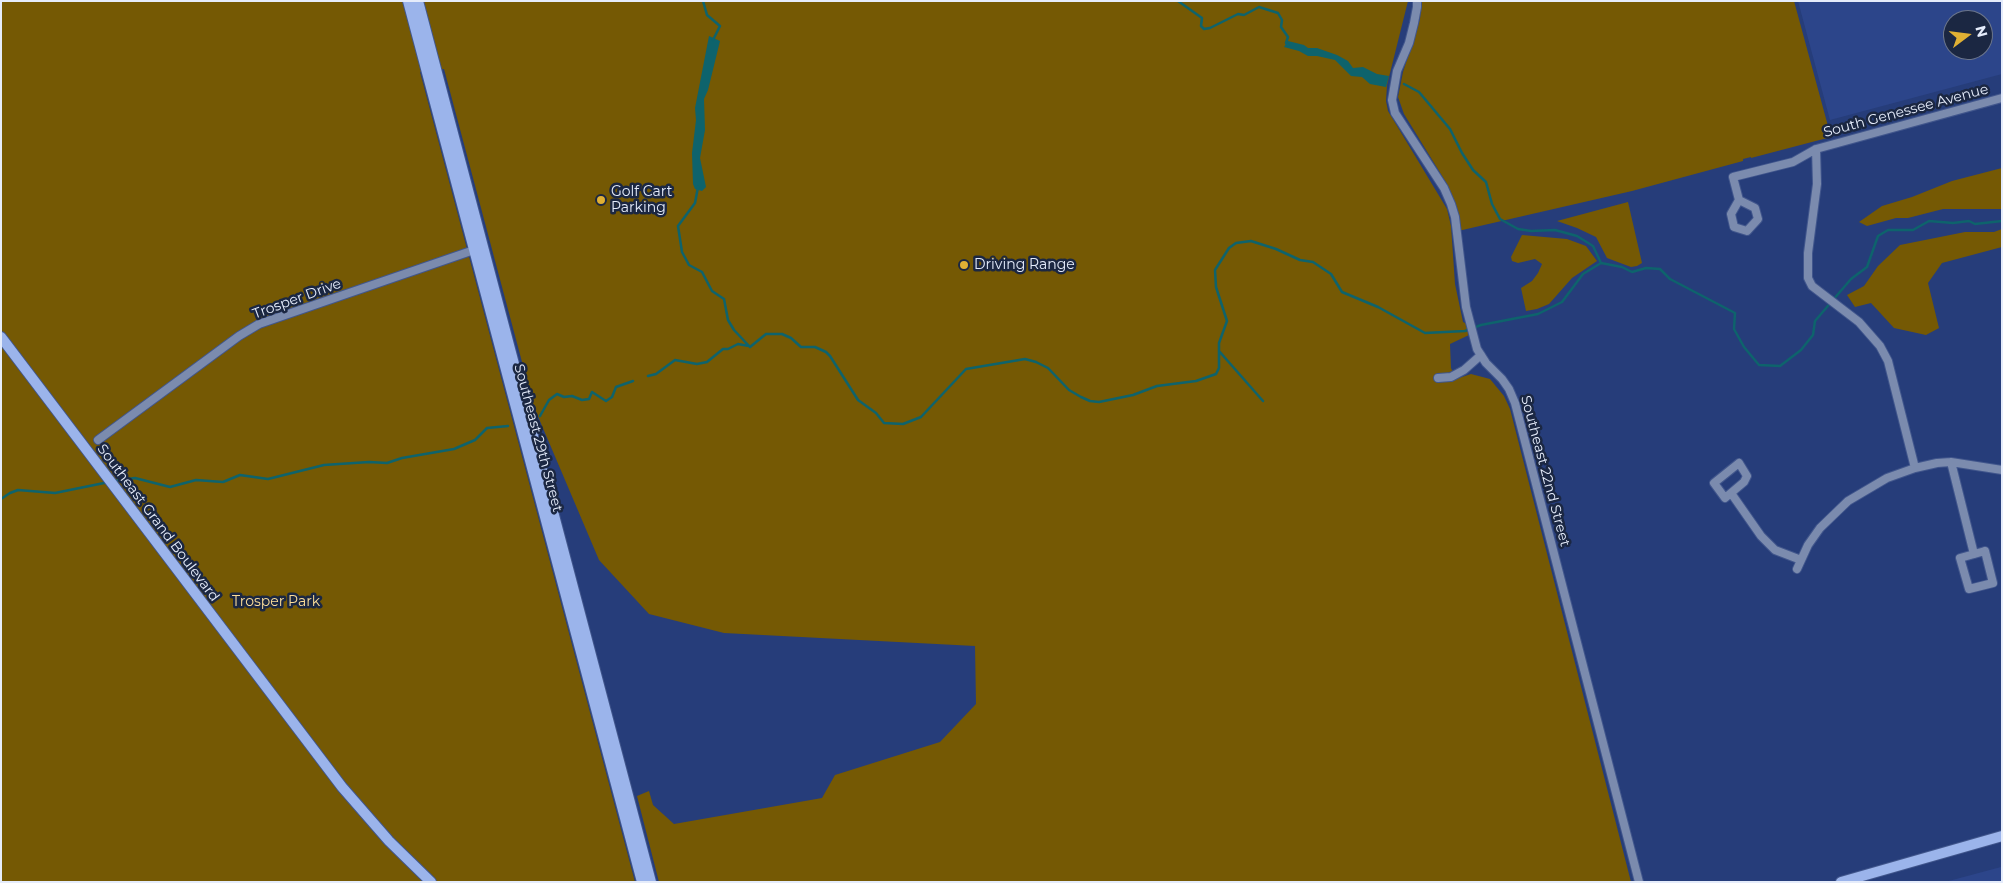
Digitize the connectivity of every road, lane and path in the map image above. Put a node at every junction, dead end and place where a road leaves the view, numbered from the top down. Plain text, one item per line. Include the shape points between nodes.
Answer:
1 (408, 1) edge
2 (418, 1) edge
3 (1417, 1) edge
4 (2002, 98) edge
5 (1816, 149) junction
6 (1739, 200) dead end
7 (478, 248) junction
8 (1, 337) edge
9 (1481, 355) junction
10 (1438, 378) dead end
11 (98, 440) dead end
12 (1951, 462) junction
13 (1915, 468) junction
14 (2002, 470) edge
15 (1731, 493) junction
16 (1974, 554) junction
17 (1801, 560) junction
18 (1797, 570) dead end
19 (586, 652) junction
20 (2002, 836) edge
21 (431, 882) edge
22 (642, 882) edge
23 (651, 882) edge
24 (1639, 882) edge
25 (1841, 882) edge

1 - 7 main road, Southeast 29th Street
2 - 7 main road, Southeast 29th Street
3 - 9 street, Southeast 22nd Street via 1409,43 1392,88 1392,100 1396,113 1451,204 1464,291
4 - 5 street, South Genessee Avenue
5 - 6 street, South Genessee Avenue via 1793,162 1733,178
5 - 13 street via 1817,184 1808,278 1812,286 1859,322 1880,346 1888,361
7 - 11 street, Trosper Drive via 259,324
7 - 19 main road, Southeast 29th Street
8 - 21 main road, Southeast Grand Boulevard via 342,787 389,841
9 - 10 street via 1451,377
9 - 24 street, Southeast 22nd Street via 1509,389 1515,403
12 - 13 street
12 - 14 street
12 - 16 street
13 - 17 street via 1887,478 1848,501 1820,528
15 - 15 street via 1725,498 1714,483 1739,463 1747,476
15 - 17 street via 1775,550
16 - 16 street via 1960,558 1969,590 1993,583 1985,552
17 - 18 street
19 - 22 main road, Southeast 29th Street
19 - 23 main road, Southeast 29th Street
20 - 25 main road

